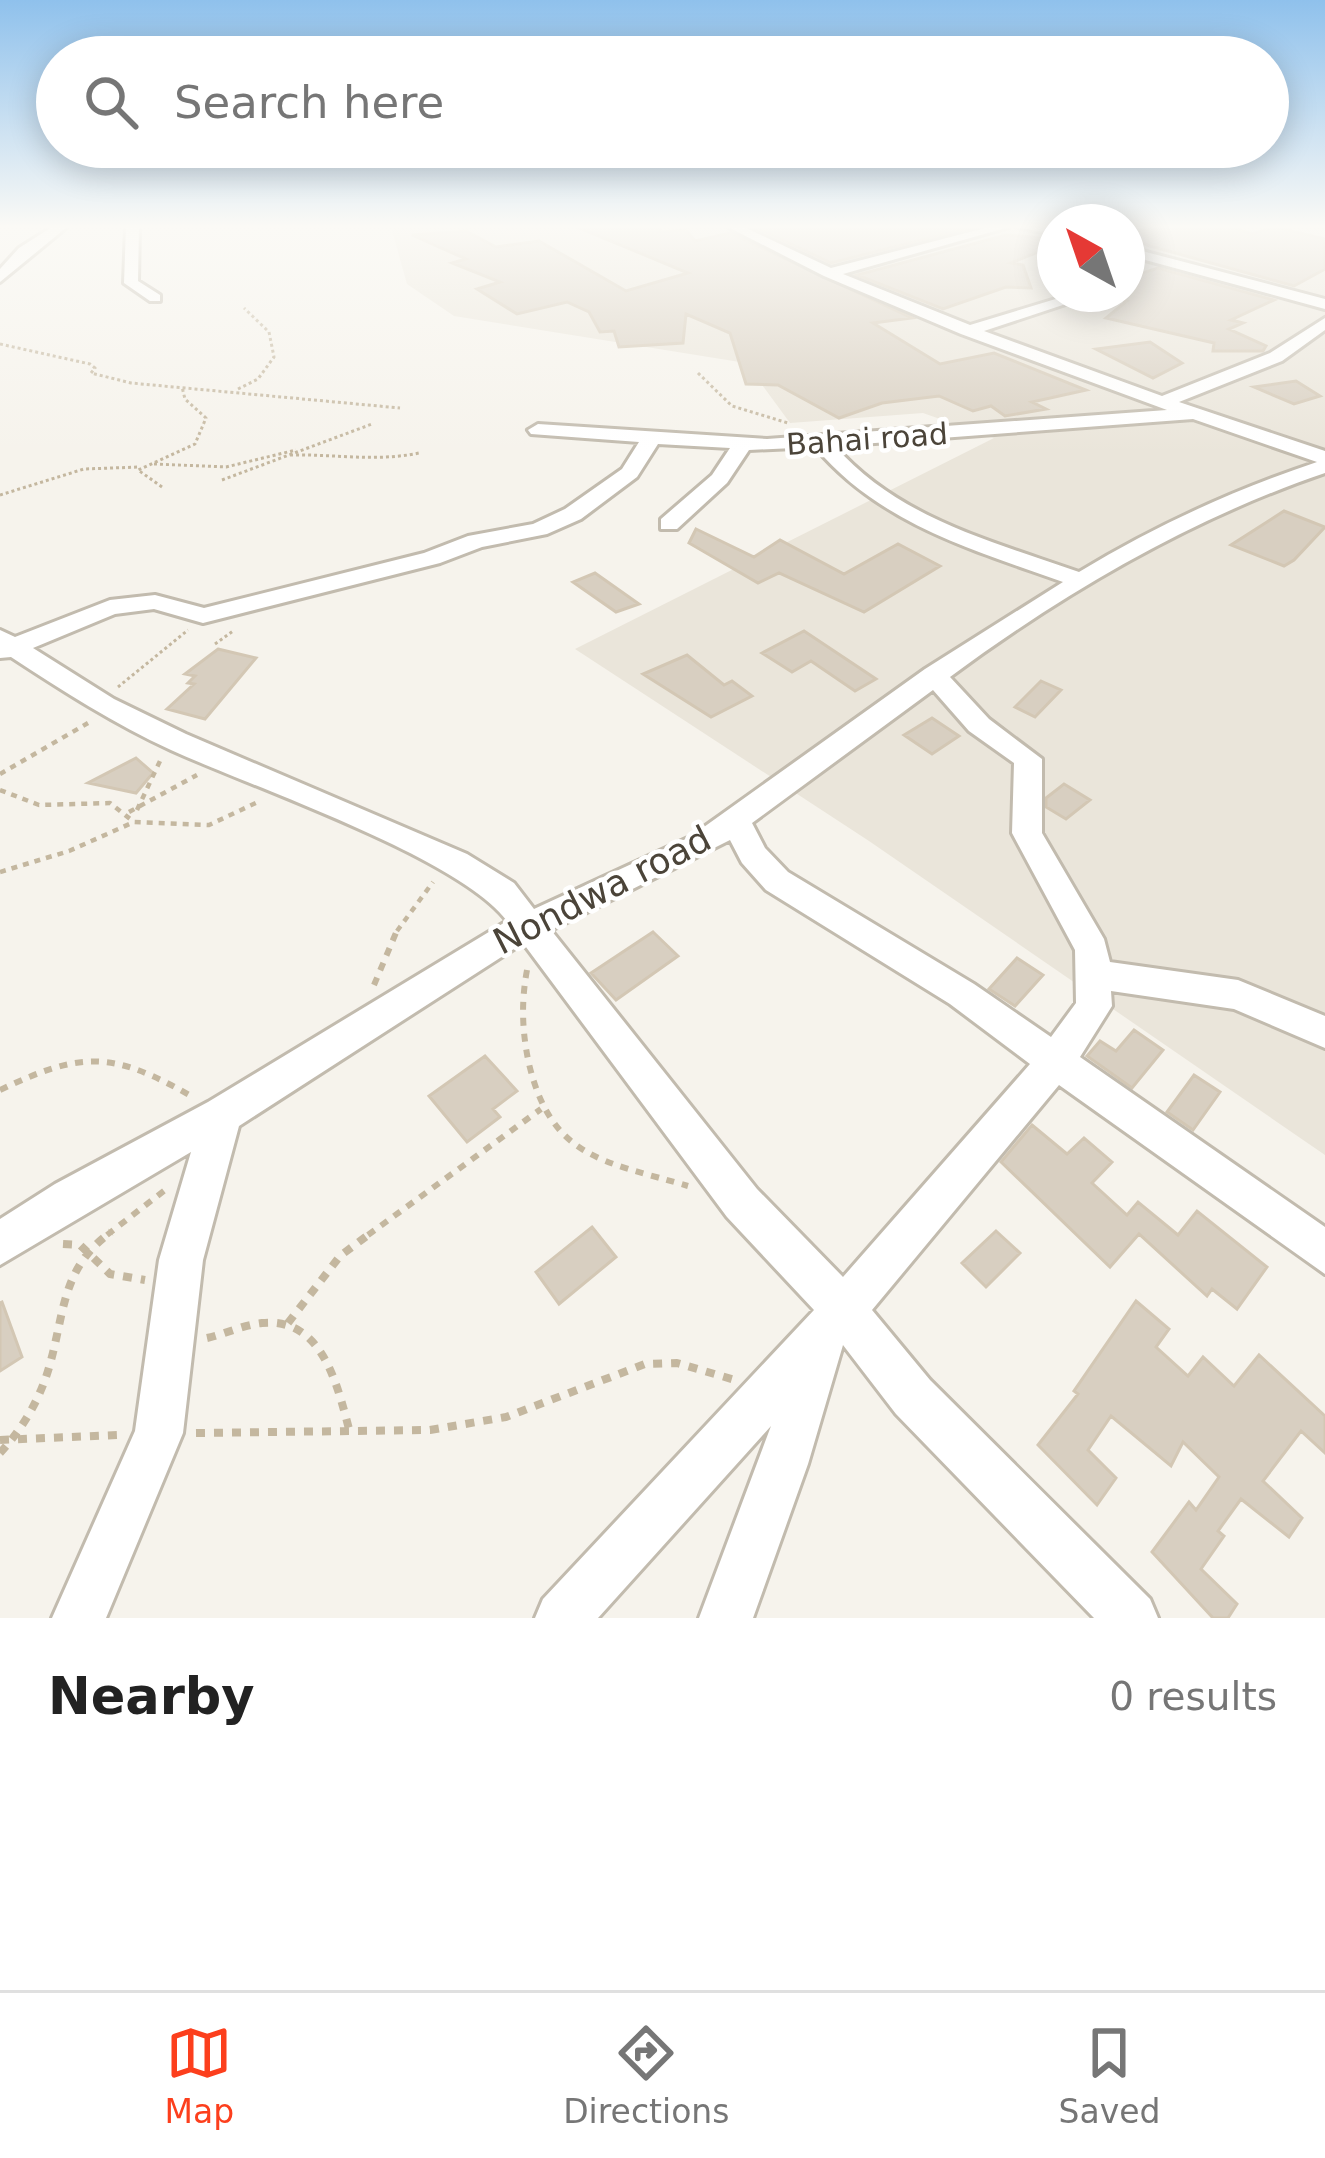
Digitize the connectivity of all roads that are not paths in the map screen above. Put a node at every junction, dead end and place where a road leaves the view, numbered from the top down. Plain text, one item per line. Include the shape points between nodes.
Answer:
1 (899, 303) edge
2 (1037, 310) edge
3 (1325, 322) edge
4 (967, 331) junction
5 (1162, 402) junction
6 (1196, 413) junction
7 (538, 430) dead end
8 (651, 439) junction
9 (822, 443) junction
10 (742, 445) junction
11 (1325, 462) edge
12 (668, 524) dead end
13 (1079, 580) junction
14 (6, 645) edge
15 (934, 675) junction
16 (736, 821) junction
17 (537, 930) junction
18 (1097, 975) junction
19 (1325, 1032) edge
20 (1055, 1062) junction
21 (219, 1128) junction
22 (0, 1244) edge
23 (1325, 1253) edge
24 (831, 1324) junction
25 (79, 1618) edge
26 (562, 1618) edge
27 (726, 1618) edge
28 (1131, 1618) edge

1 - 4 street
2 - 4 street
3 - 5 street via 1276,357
4 - 5 street
5 - 6 street
6 - 9 street, Bahai road
6 - 11 street
7 - 8 street, Bahai road
8 - 10 street, Bahai road
8 - 14 street via 630,473 539,529 214,614 187,616 138,602
9 - 10 street, Bahai road
9 - 13 street via 855,484 893,507
10 - 12 street via 720,478
11 - 13 street, Nondwa road via 1179,524
13 - 15 street, Nondwa road
14 - 17 street via 176,741 456,862 503,892
15 - 16 street, Nondwa road
15 - 18 street via 979,725 1028,759 1027,833 1077,919
16 - 17 street, Nondwa road
16 - 20 street via 777,881 900,952
17 - 21 street, Nondwa road via 352,1034
17 - 24 street
18 - 19 street via 1238,995
18 - 20 street via 1094,1006
20 - 23 street
20 - 24 street
21 - 22 street, Nondwa road via 70,1198
21 - 25 street via 181,1260 159,1433
24 - 26 street
24 - 27 street
24 - 28 street

